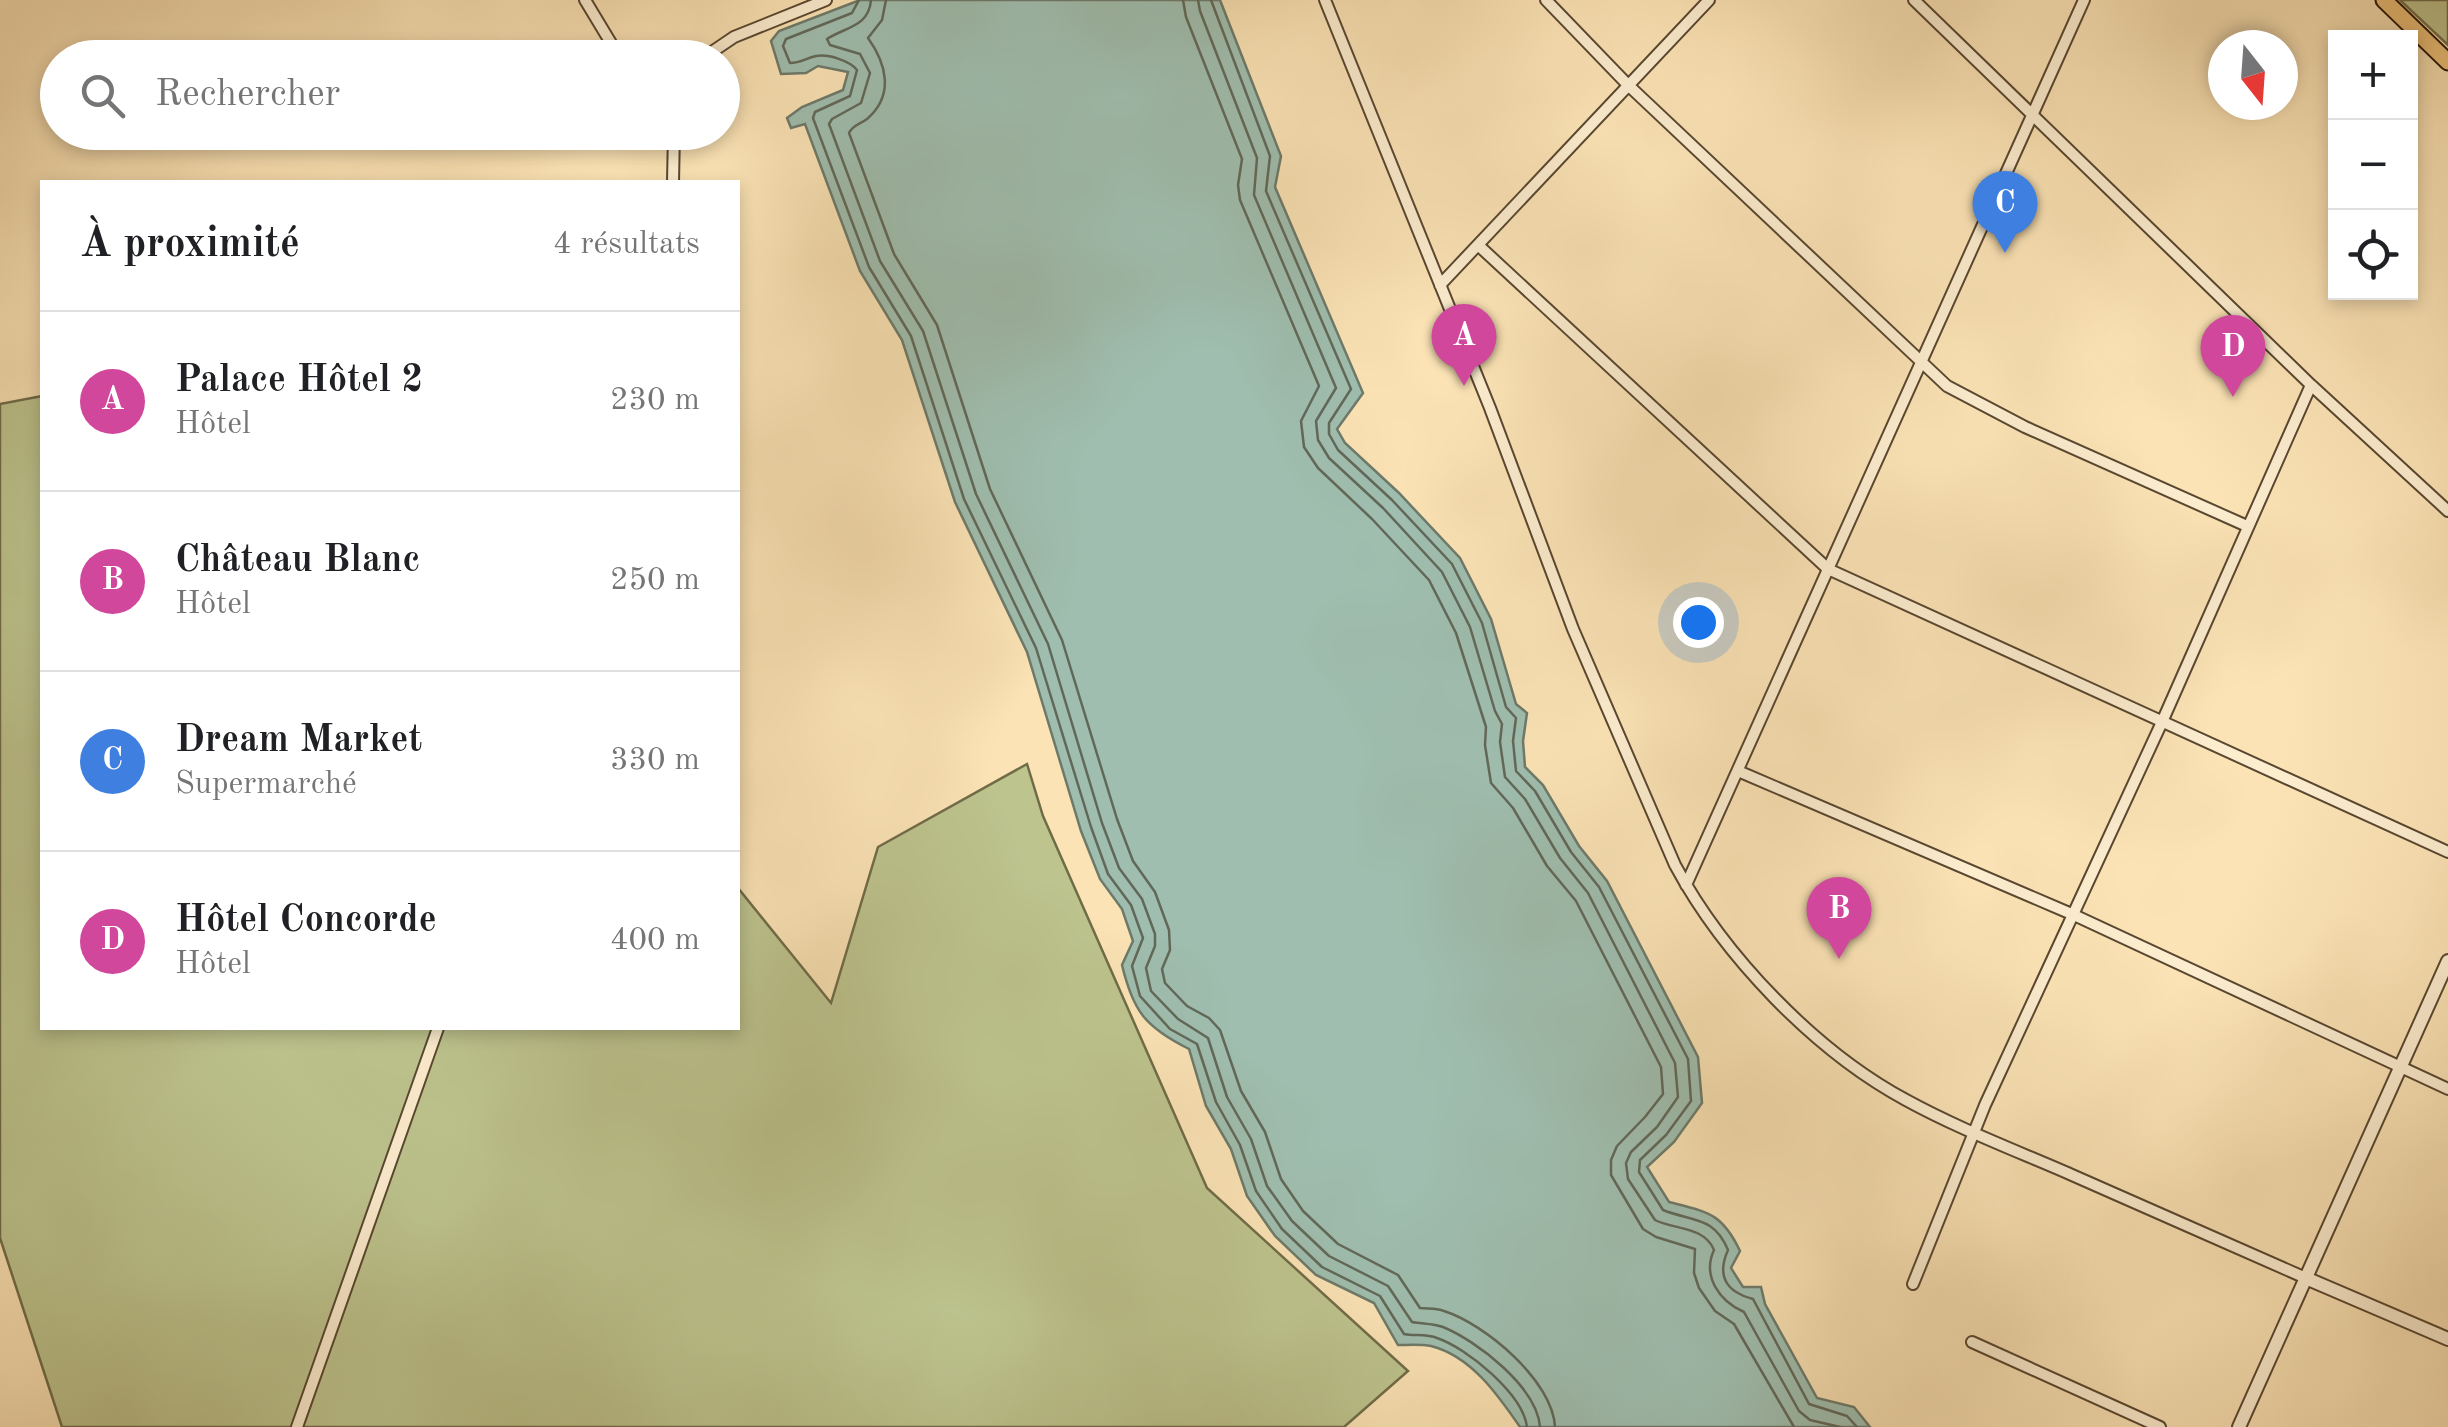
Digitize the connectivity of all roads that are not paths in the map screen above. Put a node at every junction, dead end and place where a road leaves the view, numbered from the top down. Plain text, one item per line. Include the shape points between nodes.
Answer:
1 (585, 0) edge
2 (826, 0) edge
3 (1325, 0) edge
4 (1546, 0) edge
5 (1709, 0) edge
6 (1914, 0) edge
7 (2084, 0) edge
8 (2384, 0) edge
9 (609, 40) edge
10 (728, 40) edge
11 (2448, 62) edge
12 (1628, 86) junction
13 (2034, 115) junction
14 (674, 150) edge
15 (674, 180) edge
16 (1478, 245) junction
17 (1440, 285) junction
18 (1921, 359) junction
19 (2311, 384) junction
20 (2448, 510) edge
21 (2247, 526) junction
22 (1828, 569) junction
23 (2162, 722) junction
24 (1738, 771) junction
25 (2448, 852) edge
26 (1686, 885) junction
27 (2074, 915) junction
28 (2448, 961) edge
29 (437, 1030) edge
30 (2400, 1068) junction
31 (2448, 1089) edge
32 (1975, 1132) junction
33 (2308, 1279) junction
34 (1913, 1284) dead end
35 (2448, 1339) edge
36 (1972, 1342) dead end
37 (297, 1427) edge
38 (2160, 1427) edge
39 (2239, 1427) edge

1 - 9 street
2 - 10 street
3 - 17 street
4 - 12 street
5 - 12 street
6 - 13 street
7 - 13 street
8 - 11 highway
12 - 16 street
12 - 18 street
13 - 18 street
13 - 19 street
14 - 15 street
16 - 17 street
16 - 22 street
17 - 26 street via 1573,629
18 - 21 street via 1946,386 2025,427
18 - 22 street
19 - 20 street
19 - 21 street
21 - 23 street
22 - 23 street
22 - 24 street
23 - 25 street
23 - 27 street
24 - 26 street
24 - 27 street
26 - 32 street via 1746,965 1831,1049 1905,1100
27 - 30 street
27 - 32 street
28 - 30 street
29 - 37 street
30 - 31 street
30 - 33 street
32 - 33 street
32 - 34 street
33 - 35 street
33 - 39 street
36 - 38 street

